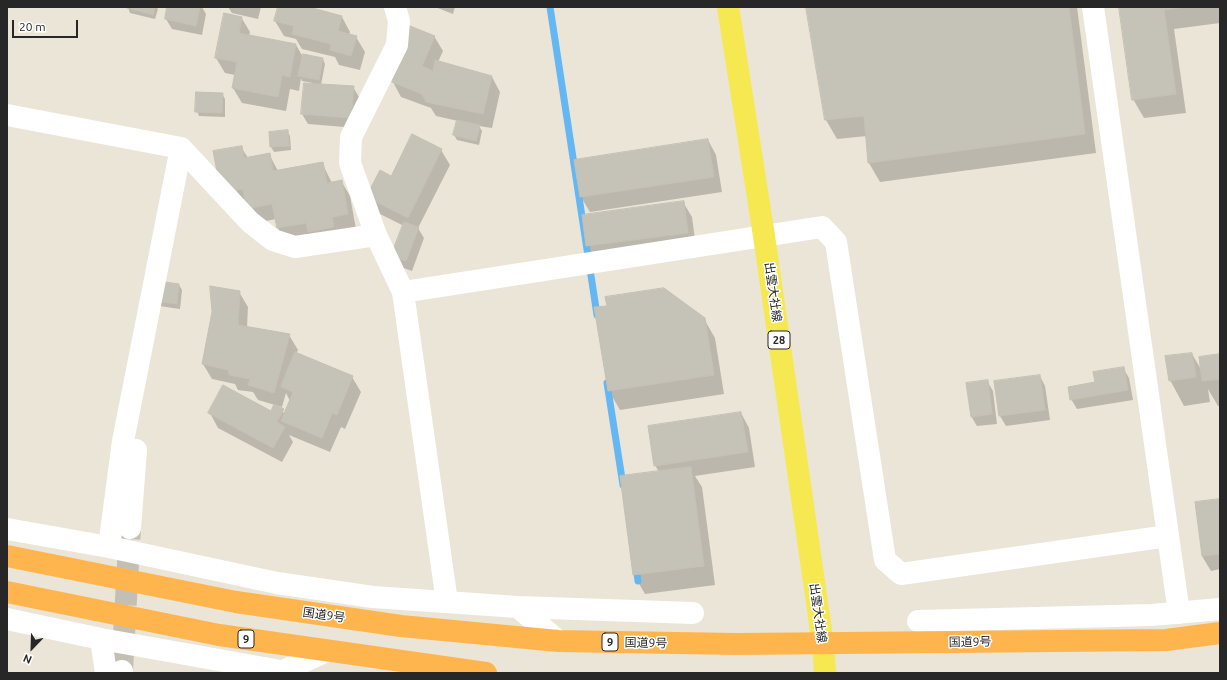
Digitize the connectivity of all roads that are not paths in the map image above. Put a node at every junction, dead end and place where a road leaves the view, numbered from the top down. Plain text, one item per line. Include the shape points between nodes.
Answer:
1 (395, 7) edge
2 (728, 7) edge
3 (1093, 7) edge
4 (7, 115) edge
5 (181, 148) junction
6 (376, 235) junction
7 (764, 236) junction
8 (403, 292) junction
9 (129, 414) junction
10 (130, 528) tunnel mouth
11 (7, 529) edge
12 (1168, 536) junction
13 (109, 547) junction
14 (7, 556) edge
15 (277, 583) junction
16 (7, 592) edge
17 (236, 602) junction
18 (447, 602) junction
19 (518, 607) junction
20 (1220, 609) edge
21 (692, 613) dead end
22 (1179, 613) junction
23 (7, 619) edge
24 (962, 620) junction
25 (918, 621) dead end
26 (1220, 633) edge
27 (101, 639) junction
28 (558, 641) junction
29 (938, 643) junction
30 (823, 644) junction
31 (327, 651) junction
32 (116, 672) edge
33 (287, 672) edge
34 (486, 673) edge
35 (825, 673) edge

1 - 6 street via 399,21 397,45 351,137 350,163
2 - 7 main road, 出雲大社線 / 28
3 - 12 street
4 - 5 street
5 - 6 street via 250,222 273,240 295,247
5 - 9 street
6 - 8 street
7 - 8 street
7 - 12 street via 822,227 836,242 885,560 901,574
7 - 30 main road, 出雲大社線 / 28
8 - 18 street
9 - 10 street via 138,428
9 - 13 street
11 - 13 street
12 - 22 street
13 - 15 street
14 - 17 highway, 国道9号 / 9
15 - 17 street
15 - 18 street via 373,597
16 - 31 highway, 9 via 219,635
17 - 28 highway, 国道9号 / 9 via 402,626
18 - 19 street
19 - 21 street
19 - 28 street
20 - 22 street
22 - 24 street
23 - 27 street
24 - 25 street
24 - 29 street
26 - 29 highway, 国道9号 / 9 via 1166,640
27 - 32 street
27 - 33 street
28 - 30 highway, 国道9号 / 9
29 - 30 highway, 国道9号 / 9
30 - 35 main road, 出雲大社線 / 28
31 - 33 street
31 - 34 highway, 9

